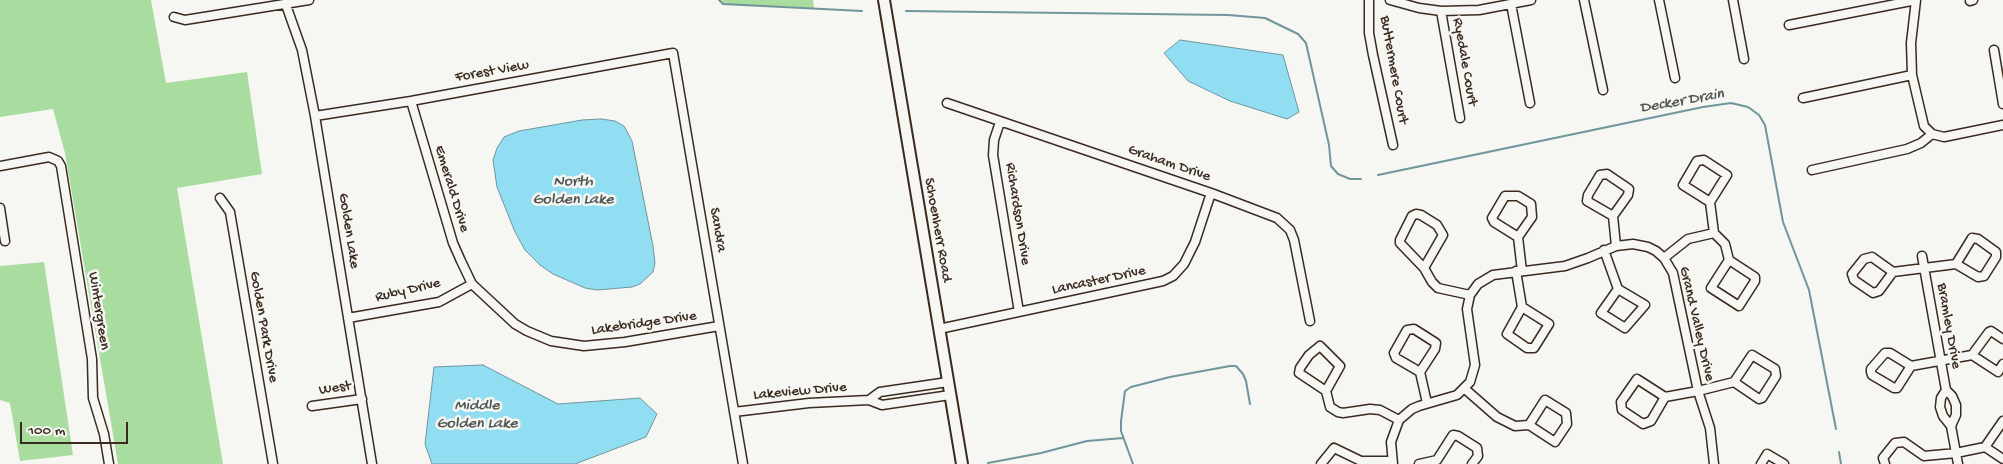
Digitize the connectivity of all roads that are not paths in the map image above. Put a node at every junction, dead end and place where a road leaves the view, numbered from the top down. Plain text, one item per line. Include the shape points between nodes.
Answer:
1 (309, 0) edge
2 (884, 0) edge
3 (1369, 0) edge
4 (1390, 0) edge
5 (1531, 0) edge
6 (1584, 0) edge
7 (1659, 0) edge
8 (1733, 0) edge
9 (1916, 0) edge
10 (1511, 4) junction
11 (286, 5) junction
12 (1441, 11) junction
13 (174, 18) dead end
14 (1789, 25) dead end
15 (1994, 50) dead end
16 (673, 53) joint
17 (1744, 59) dead end
18 (1912, 75) junction
19 (1675, 78) dead end
20 (1603, 90) dead end
21 (1803, 98) dead end
22 (410, 101) junction
23 (947, 103) dead end
24 (1530, 104) dead end
25 (2003, 104) edge
26 (315, 116) junction
27 (1460, 118) dead end
28 (1000, 122) junction
29 (2003, 125) edge
30 (1932, 134) junction
31 (1393, 145) dead end
32 (0, 166) edge
33 (1812, 170) dead end
34 (1211, 193) junction
35 (220, 198) dead end
36 (1710, 202) junction
37 (0, 208) edge
38 (1613, 216) junction
39 (1714, 233) junction
40 (1518, 236) junction
41 (5, 241) dead end
42 (1616, 246) junction
43 (1604, 250) junction
44 (1922, 256) dead end
45 (1664, 258) junction
46 (1729, 260) junction
47 (1956, 264) junction
48 (1924, 267) junction
49 (1424, 268) junction
50 (1519, 271) junction
51 (1893, 272) junction
52 (472, 284) junction
53 (1618, 289) junction
54 (1470, 295) junction
55 (1522, 307) junction
56 (1019, 312) junction
57 (348, 318) junction
58 (1310, 321) dead end
59 (720, 326) junction
60 (939, 329) junction
61 (2003, 339) edge
62 (1972, 355) junction
63 (1940, 360) junction
64 (2003, 364) edge
65 (1911, 366) junction
66 (1420, 372) junction
67 (948, 382) junction
68 (1734, 382) junction
69 (1464, 389) junction
70 (1946, 390) junction
71 (1326, 391) junction
72 (1698, 391) junction
73 (950, 395) junction
74 (1665, 397) junction
75 (362, 399) junction
76 (869, 400) junction
77 (1427, 403) junction
78 (312, 406) dead end
79 (734, 412) junction
80 (1399, 420) junction
81 (2003, 420) edge
82 (1529, 426) junction
83 (1951, 426) junction
84 (1985, 447) junction
85 (1956, 453) junction
86 (1924, 456) junction
87 (2003, 459) edge
88 (1360, 462) edge
89 (1440, 462) edge
90 (1392, 463) edge
91 (109, 464) edge
92 (273, 464) edge
93 (372, 464) edge
94 (743, 464) edge
95 (962, 464) edge
96 (1321, 464) edge
97 (1418, 464) edge
98 (1472, 464) edge
99 (1714, 464) edge
100 (1762, 464) edge
101 (1784, 464) edge
102 (1885, 464) edge
103 (1919, 464) edge
104 (1958, 464) edge

1 - 11 street
2 - 60 street, Schoenherr Road
3 - 31 street, Buttermere Court via 1373,55
4 - 12 street
5 - 10 street
6 - 20 street
7 - 19 street
8 - 17 street
9 - 14 street
9 - 18 street via 1911,43
10 - 12 street via 1479,10
10 - 24 street
11 - 13 street via 185,20
11 - 26 street, Golden Lake via 302,50
12 - 27 street, Ryedale Court
15 - 25 street
16 - 22 street, Forest View
16 - 59 street, Sandra
18 - 21 street
18 - 30 street via 1924,126
22 - 26 street, Forest View
22 - 52 street, Emerald Drive via 453,243
23 - 28 street, Graham Drive
26 - 57 street, Golden Lake
28 - 34 street, Graham Drive
28 - 56 street, Richardson Drive via 993,152
29 - 30 street via 1949,136
30 - 33 street via 1921,144 1907,149
32 - 91 street, Wintergreen via 49,157 58,161 92,359 93,398
34 - 56 street, Lancaster Drive via 1190,253 1179,270 1168,279
34 - 58 street, Graham Drive via 1268,213 1290,230
35 - 92 street, Golden Park Drive via 230,212
36 - 36 street via 1727,175 1704,160 1698,161 1683,185
36 - 39 street
37 - 41 street
38 - 38 street via 1629,189 1607,174 1600,175 1587,201
38 - 42 street
39 - 45 street via 1688,238
39 - 46 street via 1725,244
40 - 40 street via 1532,217 1531,204 1518,196 1506,196 1492,218
40 - 50 street
42 - 43 street, Grand Valley Drive
42 - 45 street, Grand Valley Drive via 1640,245
43 - 50 street, Grand Valley Drive via 1574,264
43 - 53 street
44 - 48 street, Bramley Drive
45 - 72 street, Grand Valley Drive via 1673,273
46 - 46 street via 1711,288 1738,306 1756,281 1755,277
47 - 47 street via 1978,277 1984,276 1996,252 1972,238
47 - 48 street, Bramley Drive
48 - 51 street, Bramley Drive
48 - 63 street, Bramley Drive
49 - 49 street via 1443,235 1437,225 1416,214 1401,235 1400,243
49 - 54 street via 1438,288
50 - 54 street, Grand Valley Drive via 1493,275 1483,280
50 - 55 street
51 - 51 street via 1879,291 1873,293 1854,280 1852,274 1864,259 1872,257
52 - 57 street, Ruby Drive via 439,302
52 - 59 street, Lakebridge Drive via 514,324 561,343 596,346
53 - 53 street via 1645,305 1625,328 1602,313
54 - 69 street via 1467,309 1476,365
55 - 55 street via 1549,324 1534,348 1528,348 1507,334
56 - 60 street, Lancaster Drive
57 - 75 street, Golden Lake
59 - 79 street, Sandra
60 - 67 street, Schoenherr Road
61 - 62 street via 1989,332
62 - 63 street
62 - 64 street via 1998,372
63 - 65 street
63 - 70 street, Bramley Drive
65 - 65 street via 1897,388 1871,372 1885,353
66 - 66 street via 1436,343 1414,329 1407,330 1394,353 1396,358
66 - 77 street
67 - 73 street, Schoenherr Road
67 - 76 street, Lakeview Drive via 880,392
68 - 68 street via 1752,354 1775,369 1776,376 1759,399
68 - 72 street
69 - 77 street via 1450,398
69 - 82 street via 1506,423
70 - 83 street, Bramley Drive via 1956,405
70 - 83 street, Bramley Drive via 1940,407
71 - 71 street via 1340,366 1320,346 1309,355 1299,373
71 - 80 street via 1330,407 1338,412 1374,409
72 - 74 street
72 - 99 street, Grand Valley Drive via 1710,428
73 - 76 street, Lakeview Drive via 882,405
73 - 95 street, Schoenherr Road
74 - 74 street via 1637,378 1621,402 1622,410 1642,424 1651,420
75 - 78 street, West
75 - 93 street, Golden Lake
76 - 79 street, Lakeview Drive
77 - 80 street via 1412,409
79 - 94 street, Sandra
80 - 90 street via 1391,442
81 - 84 street
82 - 82 street via 1545,400 1566,413 1567,424 1555,442
83 - 85 street, Bramley Drive
84 - 85 street
84 - 87 street
85 - 86 street
85 - 104 street, Bramley Drive
86 - 102 street via 1904,442 1895,442 1883,458
86 - 103 street
88 - 90 street
88 - 96 street via 1334,448
89 - 97 street
89 - 98 street via 1453,435 1472,444 1478,452
100 - 101 street via 1767,454

